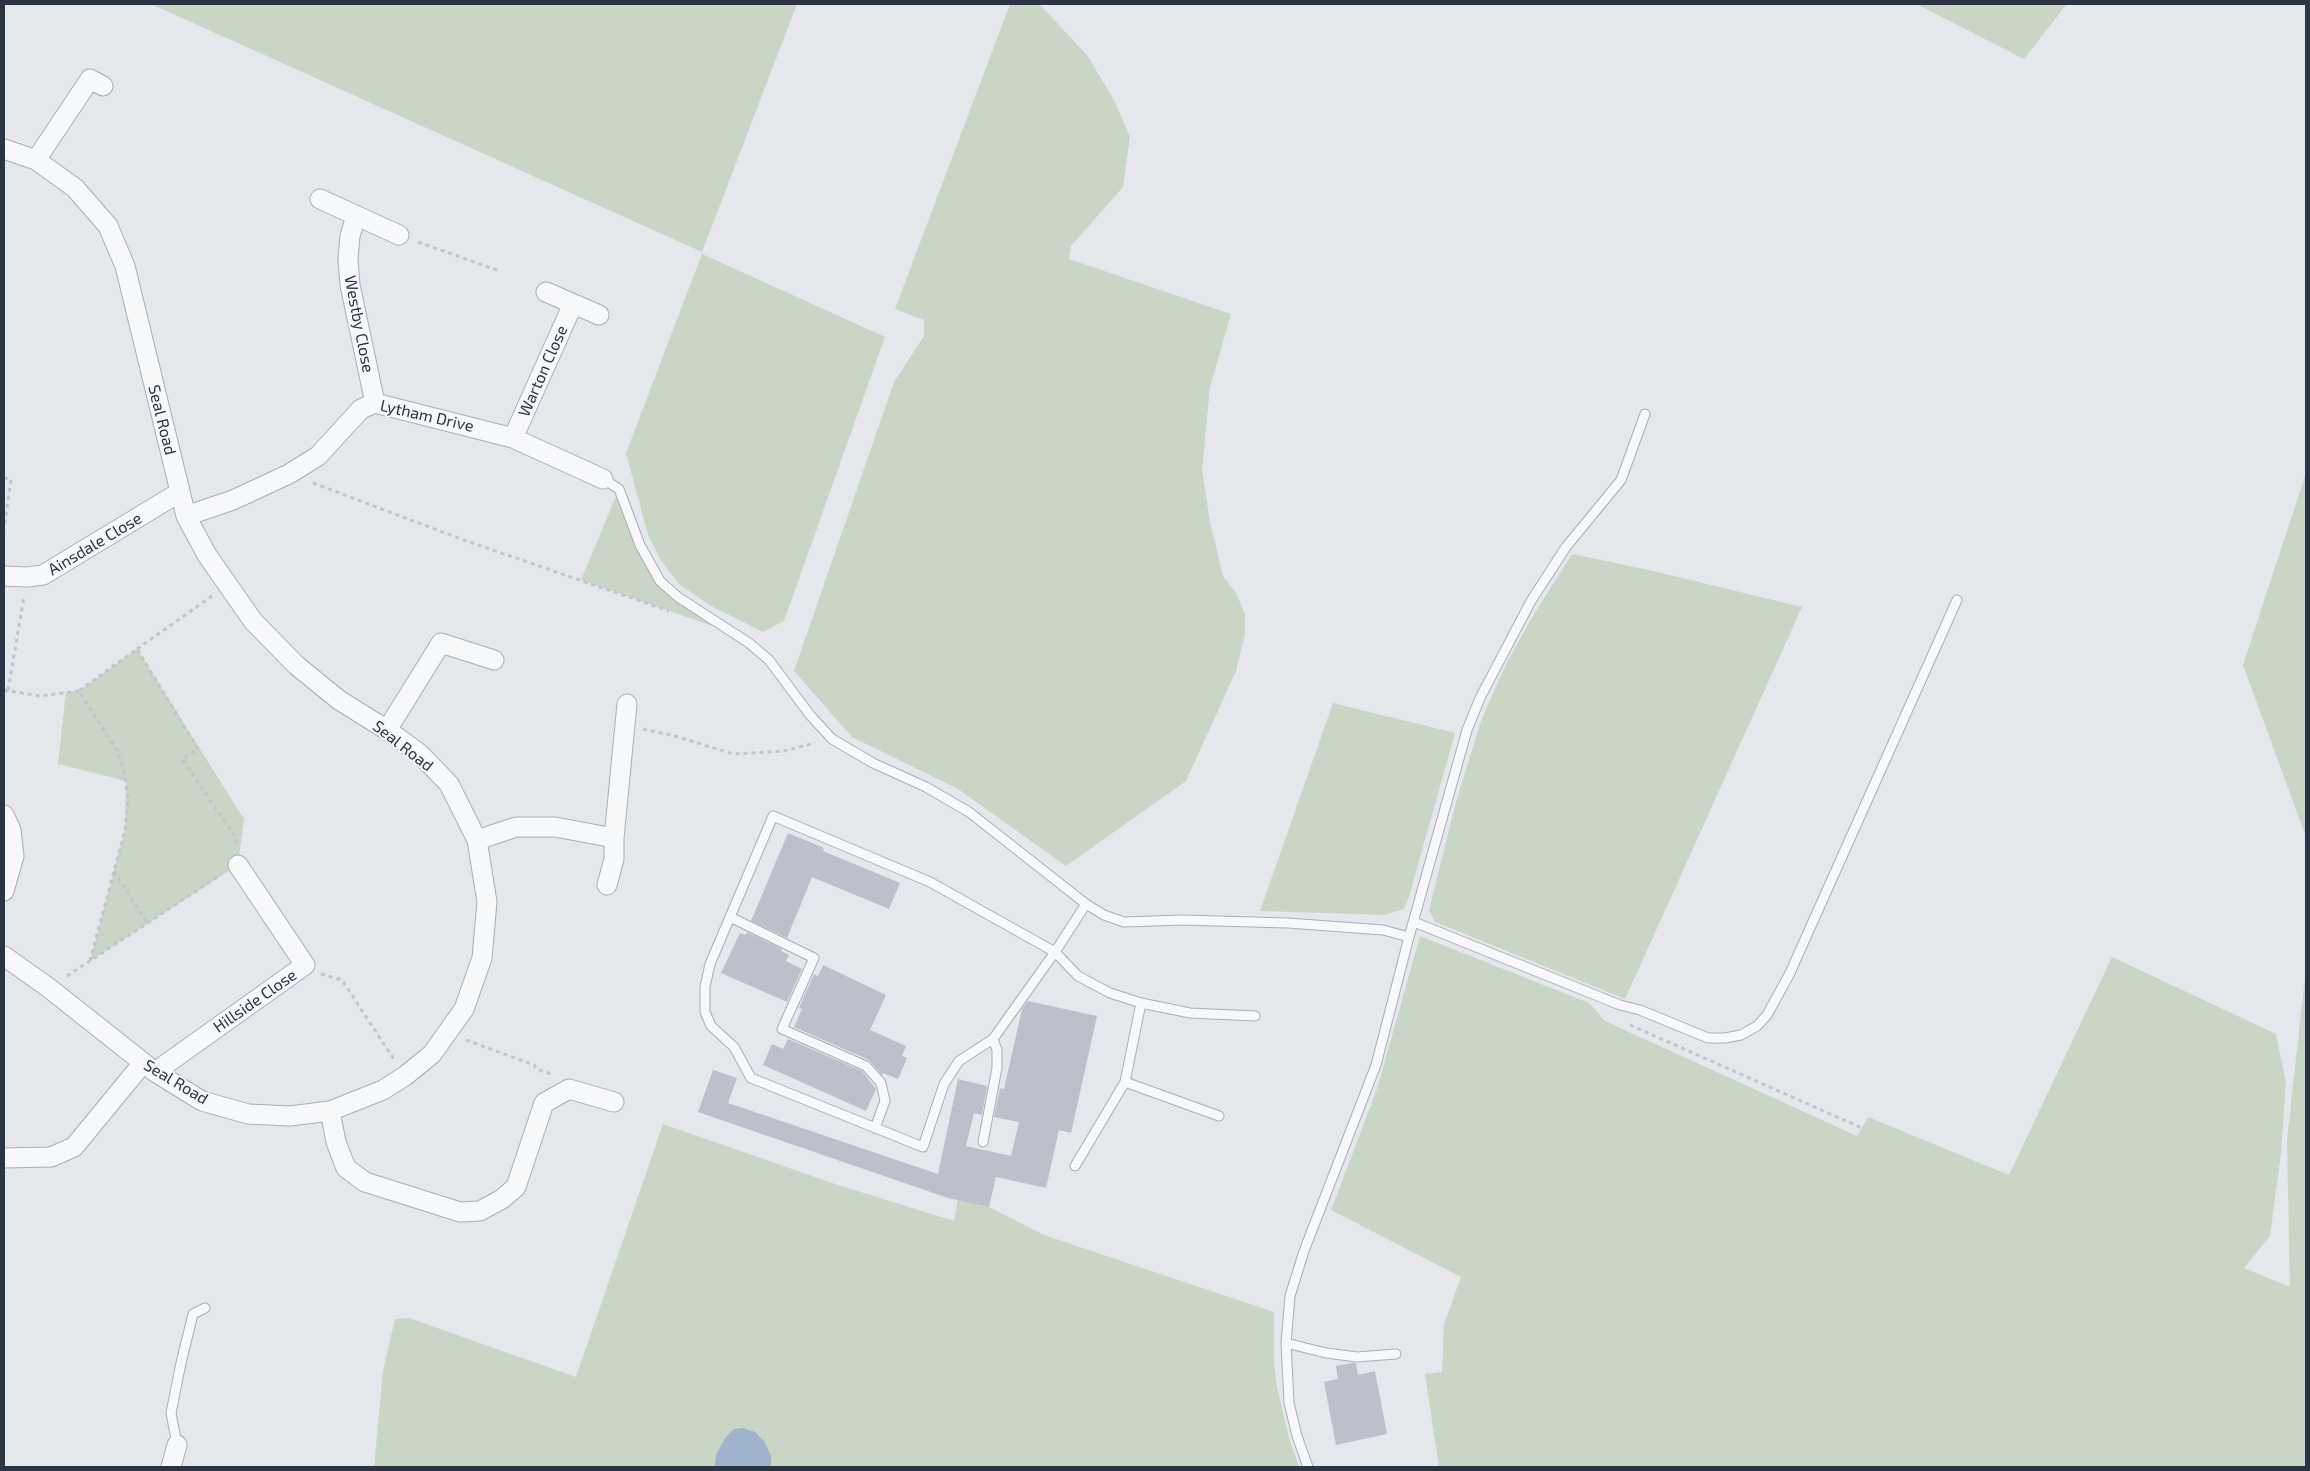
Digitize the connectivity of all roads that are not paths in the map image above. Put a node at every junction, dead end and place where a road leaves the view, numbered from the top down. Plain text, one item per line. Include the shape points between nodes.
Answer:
1 (103, 86) dead end
2 (4, 149) edge
3 (36, 160) junction
4 (320, 199) dead end
5 (356, 216) junction
6 (399, 235) road end
7 (546, 292) dead end
8 (573, 304) junction
9 (599, 315) dead end
10 (375, 404) junction
11 (1644, 414) dead end
12 (513, 438) junction
13 (603, 479) joint
14 (180, 492) junction
15 (186, 516) junction
16 (4, 576) edge
17 (1957, 600) dead end
18 (494, 660) dead end
19 (627, 704) dead end
20 (387, 730) junction
21 (4, 815) edge
22 (614, 838) junction
23 (477, 840) junction
24 (238, 865) road end
25 (607, 885) dead end
26 (4, 891) edge
27 (1086, 904) junction
28 (730, 917) junction
29 (1414, 922) junction
30 (1409, 937) junction
31 (1055, 952) junction
32 (4, 956) edge
33 (1141, 1003) junction
34 (1255, 1016) dead end
35 (993, 1039) junction
36 (149, 1068) junction
37 (1125, 1082) junction
38 (614, 1102) dead end
39 (330, 1111) junction
40 (1219, 1116) dead end
41 (875, 1128) junction
42 (983, 1142) dead end
43 (4, 1158) edge
44 (1075, 1166) dead end
45 (205, 1308) dead end
46 (1286, 1343) junction
47 (1396, 1354) dead end
48 (177, 1445) joint
49 (172, 1467) edge
50 (1308, 1467) edge

1 - 3 street via 90,79
2 - 3 street, Seal Road
3 - 14 street, Seal Road via 75,188 108,226 125,266
4 - 5 street
5 - 6 street
5 - 10 street, Westby Close via 348,259 350,285
7 - 8 street
8 - 9 street
8 - 12 street, Warton Close
10 - 12 street, Lytham Drive
10 - 15 street, Lytham Drive via 361,408 318,456 289,474 233,500
11 - 29 lane via 1621,480 1566,547 1531,600 1480,698 1467,730
12 - 13 street, Lytham Drive
13 - 27 lane via 619,489 640,545 660,581 769,660 810,716 832,739 969,812
14 - 15 street, Seal Road
14 - 16 street, Ainsdale Close via 43,575
15 - 20 street, Seal Road via 253,621 296,665 339,700
17 - 29 lane via 1789,975 1767,1015 1742,1035 1708,1038 1640,1010 1620,1006
18 - 20 street via 442,643
19 - 22 street
20 - 23 street, Seal Road via 420,754 449,784
21 - 26 street via 11,830 14,856
22 - 23 street via 555,827 516,828
22 - 25 street via 614,859
23 - 39 street, Seal Road via 486,902 482,958 464,1009 432,1054 405,1076 383,1090
24 - 36 street, Hillside Close via 306,965
27 - 30 lane via 1124,922 1222,920 1288,923 1383,930
27 - 31 lane
28 - 31 lane via 773,816 930,882
28 - 41 lane via 710,964 705,987 705,1012 711,1026 734,1046 751,1078
28 - 41 lane via 814,958 782,1028 866,1066 881,1082 885,1101
29 - 30 lane
30 - 46 lane via 1376,1065 1296,1276 1290,1296
31 - 33 lane via 1078,976 1110,993
31 - 35 lane
32 - 36 street, Seal Road
33 - 34 lane via 1190,1013
33 - 37 lane
35 - 41 lane via 959,1061 944,1084 923,1147
35 - 42 lane via 997,1068
36 - 39 street, Seal Road via 202,1101 248,1114 290,1116
36 - 43 street, Hillside Close via 74,1147 51,1157
37 - 40 lane
37 - 44 lane
38 - 39 street via 569,1089 544,1103 516,1187 480,1211 460,1212 365,1182 346,1168 336,1142
45 - 48 lane via 193,1314 176,1387 171,1413
46 - 47 lane via 1326,1354 1358,1357
46 - 50 lane via 1289,1403
48 - 49 street

